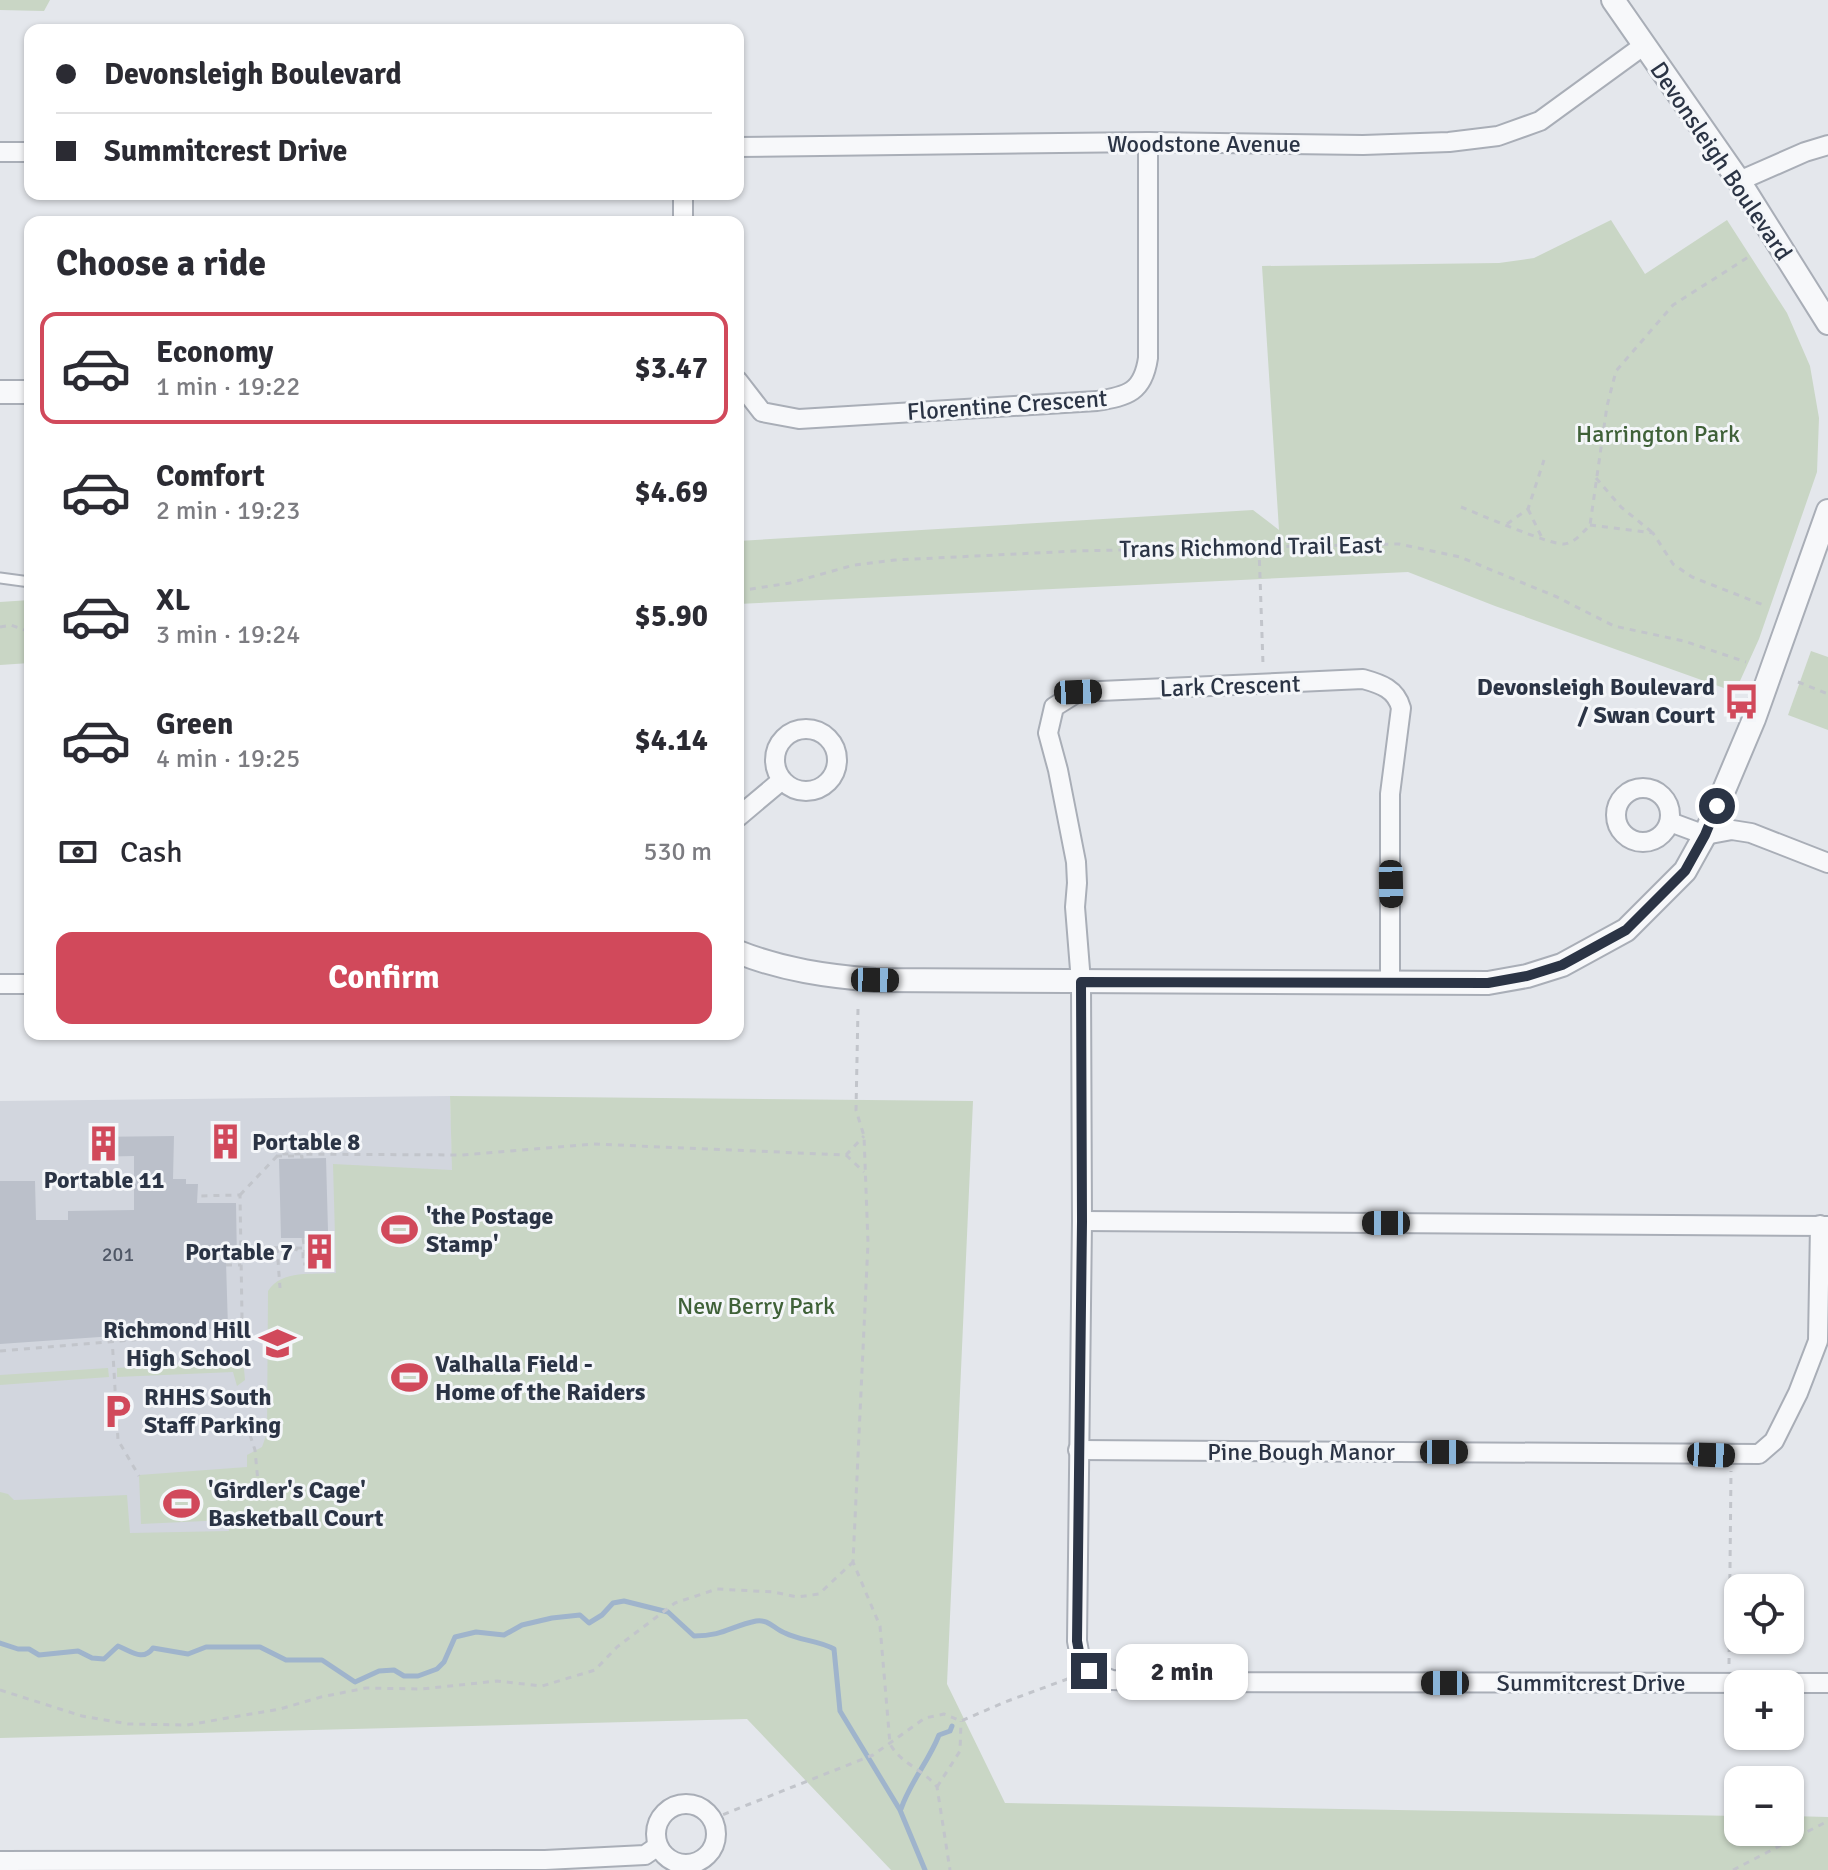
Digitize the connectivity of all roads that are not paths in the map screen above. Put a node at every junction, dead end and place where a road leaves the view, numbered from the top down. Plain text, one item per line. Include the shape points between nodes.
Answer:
1 (1613, 0) edge
2 (1643, 46) junction
3 (1148, 142) junction
4 (1828, 145) edge
5 (744, 147) edge
6 (0, 152) edge
7 (24, 152) edge
8 (1739, 181) junction
9 (1828, 323) edge
10 (744, 389) edge
11 (0, 392) edge
12 (24, 392) edge
13 (1826, 523) edge
14 (0, 578) edge
15 (24, 581) edge
16 (782, 780) dead end
17 (744, 812) edge
18 (1670, 822) dead end
19 (1705, 835) junction
20 (1828, 863) edge
21 (744, 954) edge
22 (1081, 982) junction
23 (1390, 982) junction
24 (0, 984) edge
25 (24, 984) edge
26 (1082, 1221) junction
27 (1824, 1226) edge
28 (1078, 1450) junction
29 (1828, 1683) edge
30 (658, 1846) junction
31 (0, 1861) edge
32 (545, 1865) edge

1 - 2 street, Devonsleigh Boulevard
2 - 3 street, Woodstone Avenue via 1540,121 1498,136 1363,145
2 - 8 street, Devonsleigh Boulevard
3 - 5 street, Woodstone Avenue
3 - 10 street, Florentine Crescent via 1148,358 1134,391 1097,401 799,419 762,412
4 - 8 street
6 - 7 street
8 - 9 street, Devonsleigh Boulevard
11 - 12 street
13 - 19 street
14 - 15 lane
16 - 17 street
18 - 19 street
19 - 20 street via 1751,833
19 - 23 street via 1685,871 1626,930 1562,965 1488,983
21 - 22 street via 817,975 875,980
22 - 23 street
22 - 23 street, Lark Crescent via 1076,862 1048,733 1054,707 1078,692 1363,679 1386,686 1401,708 1389,813
22 - 26 street
24 - 25 street
26 - 27 street, Pine Bough Manor
26 - 28 street
27 - 28 street, Pine Bough Manor via 1818,1341 1774,1441 1759,1454
28 - 29 street, Summitcrest Drive via 1077,1641 1082,1668 1112,1680
30 - 30 street via 663,1855 682,1864 704,1859 716,1842 712,1819 700,1807 681,1804 663,1814 655,1832
30 - 32 street via 645,1855
31 - 32 street

